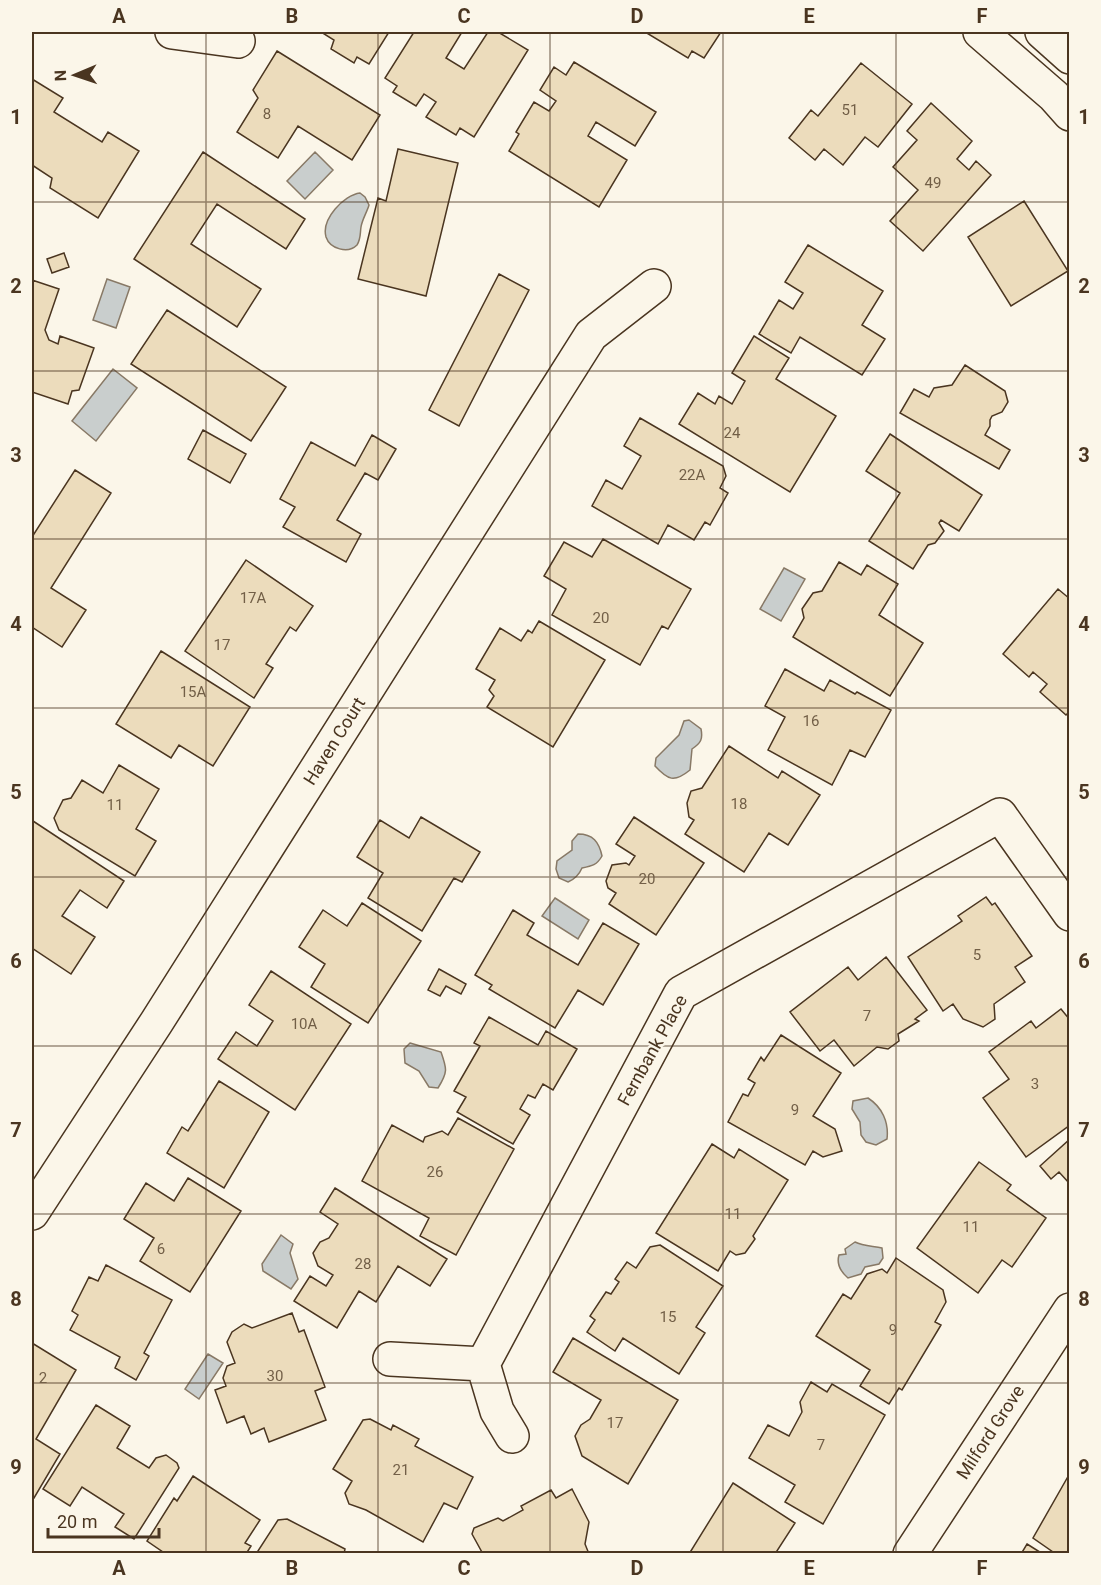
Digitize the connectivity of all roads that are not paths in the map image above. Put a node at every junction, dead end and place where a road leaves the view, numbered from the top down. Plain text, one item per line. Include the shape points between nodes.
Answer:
1 (172, 32) edge
2 (980, 32) edge
3 (1042, 32) edge
4 (238, 41) dead end
5 (1070, 57) edge
6 (1070, 114) edge
7 (654, 286) dead end
8 (1070, 914) edge
9 (32, 1213) edge
10 (1070, 1310) edge
11 (390, 1359) dead end
12 (483, 1364) junction
13 (512, 1436) dead end
14 (910, 1554) edge

1 - 4 street
2 - 6 street
3 - 5 street
7 - 9 street, Haven Court via 591,335
8 - 12 street, Fernbank Place via 1000,814 681,993
10 - 14 street, Milford Grove
11 - 12 street
12 - 13 street via 497,1411

